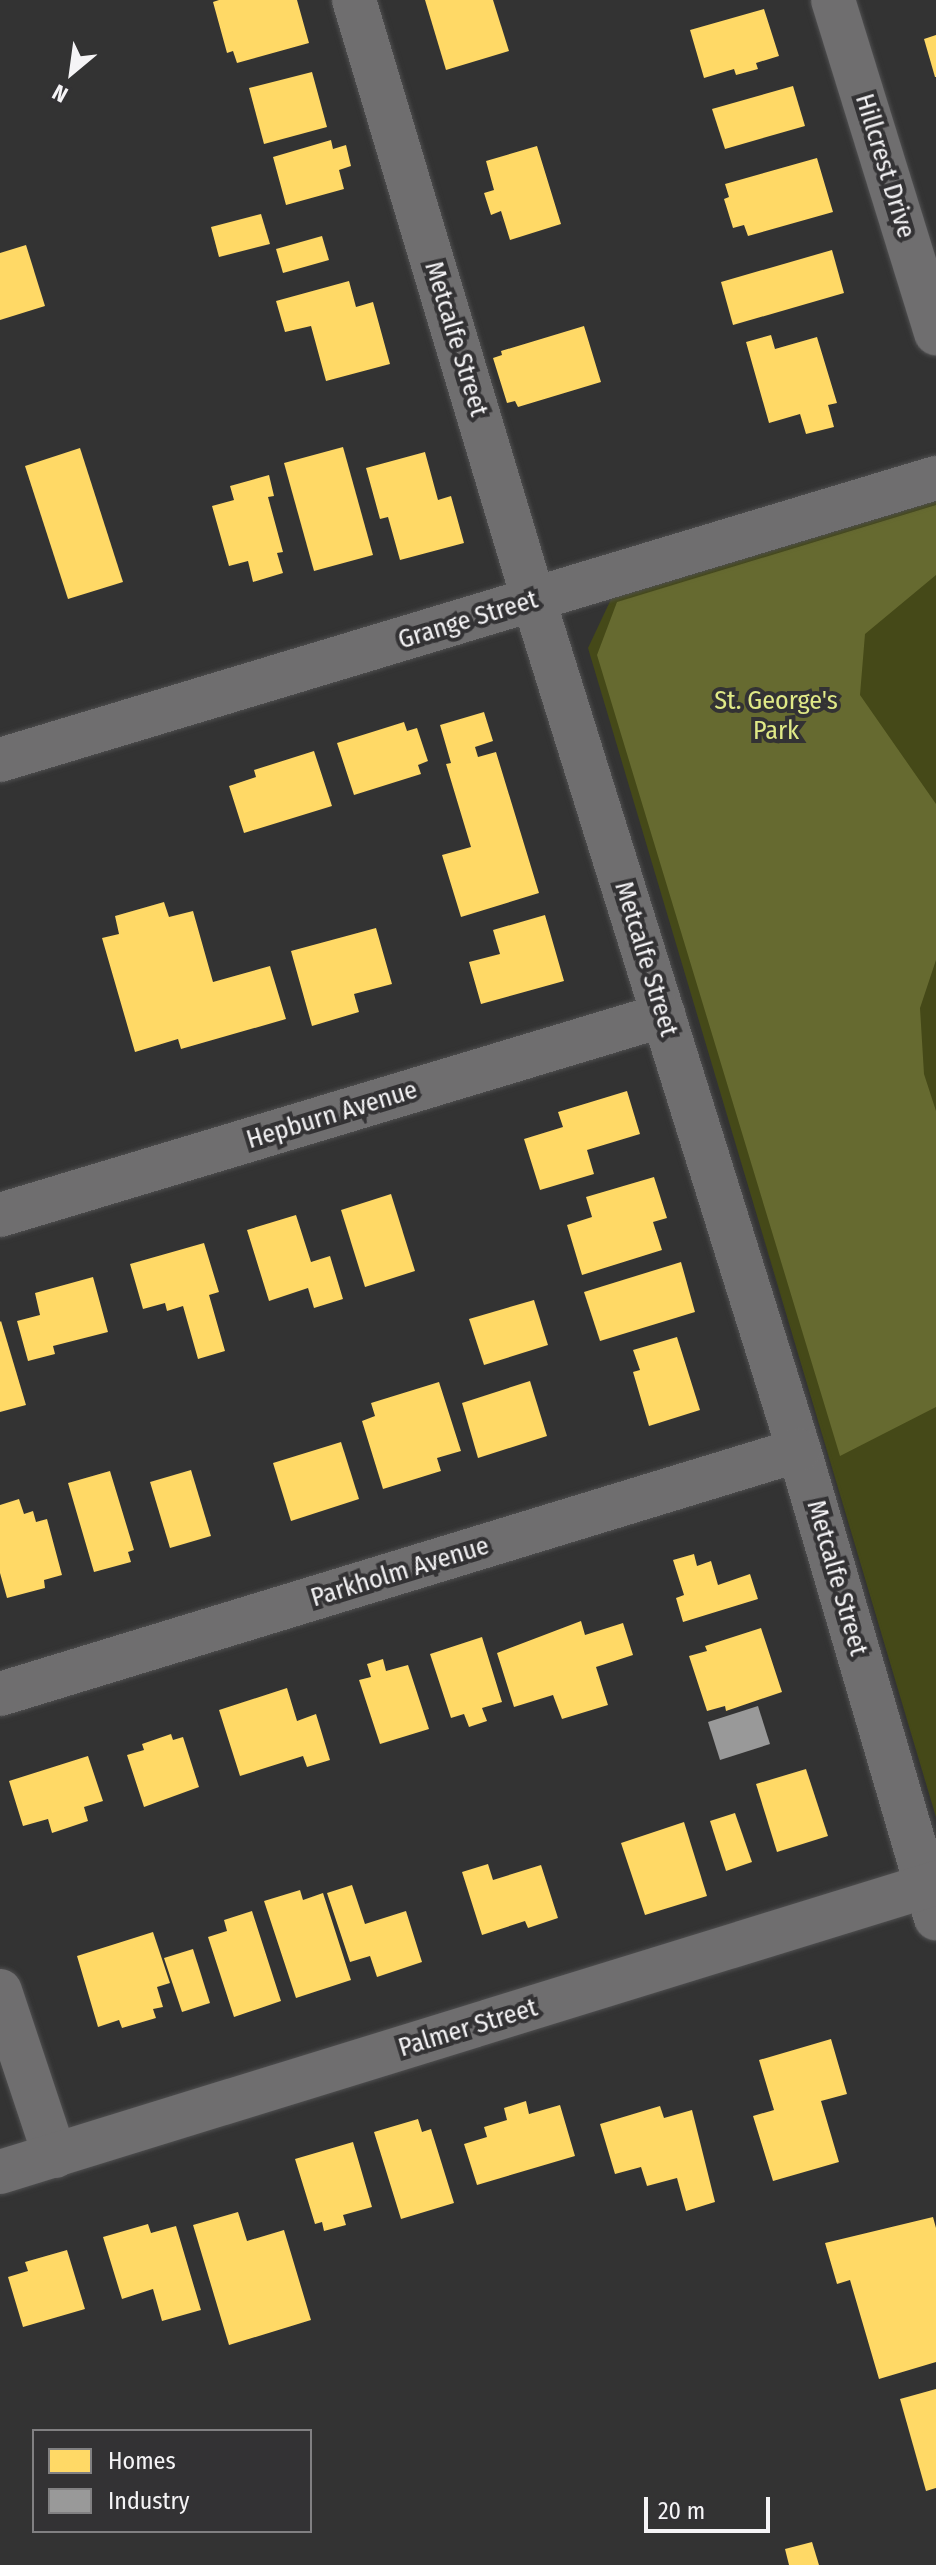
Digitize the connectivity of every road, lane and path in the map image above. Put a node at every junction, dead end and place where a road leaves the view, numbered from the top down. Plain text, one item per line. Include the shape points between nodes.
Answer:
1 (354, 0) edge
2 (833, 0) edge
3 (936, 333) edge
4 (936, 478) edge
5 (534, 601) junction
6 (0, 760) edge
7 (664, 1015) junction
8 (0, 1215) edge
9 (799, 1450) junction
10 (0, 1694) edge
11 (933, 1896) edge
12 (0, 1991) edge
13 (55, 2156) junction
14 (0, 2172) edge

1 - 5 street, Metcalfe Street
2 - 3 street, Hillcrest Drive
4 - 5 street, Grange Street
5 - 6 street, Grange Street
5 - 7 street, Metcalfe Street
7 - 8 street, Hepburn Avenue
7 - 9 street, Metcalfe Street
9 - 10 street, Parkholm Avenue
9 - 11 street, Metcalfe Street
11 - 13 street, Palmer Street
12 - 13 street
13 - 14 street, Palmer Street

